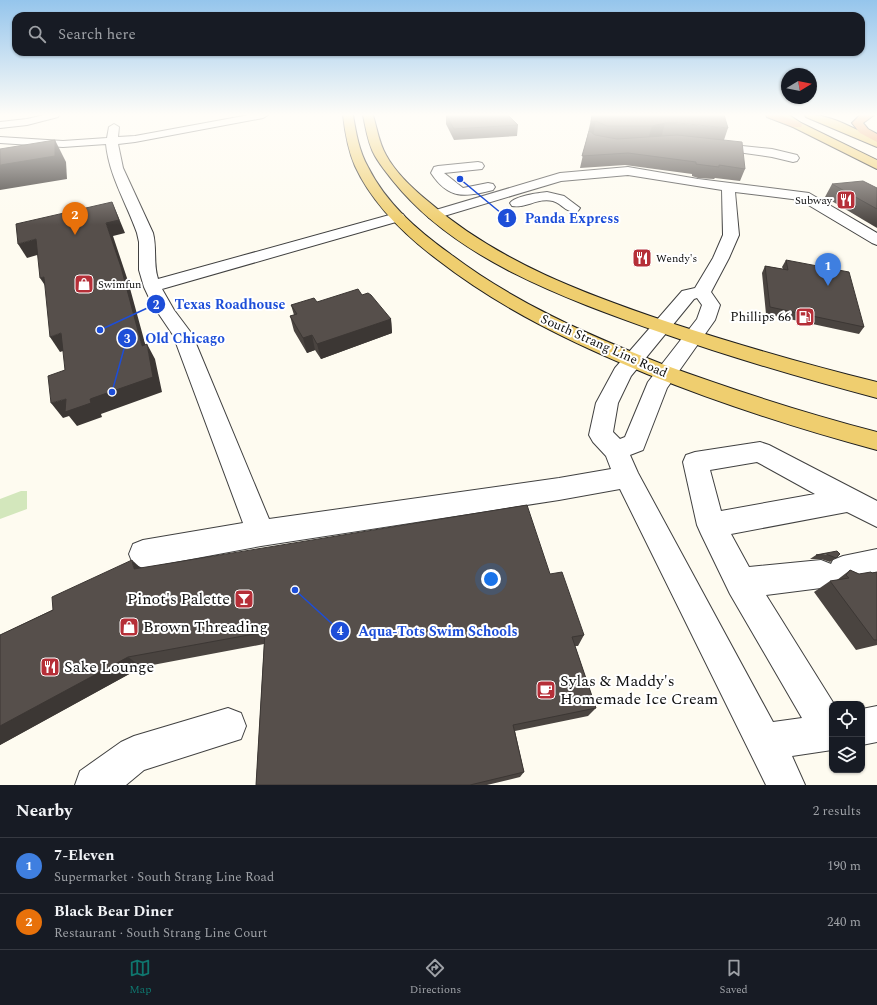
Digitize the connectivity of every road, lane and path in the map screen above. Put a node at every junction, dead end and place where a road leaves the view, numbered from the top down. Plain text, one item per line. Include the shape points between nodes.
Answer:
1 (114, 152) edge
2 (356, 152) edge
3 (379, 152) edge
4 (754, 152) edge
5 (850, 152) edge
6 (793, 158) dead end
7 (873, 163) edge
8 (478, 166) dead end
9 (877, 171) edge
10 (504, 183) dead end
11 (728, 186) junction
12 (573, 208) dead end
13 (500, 209) dead end
14 (434, 215) junction
15 (398, 217) junction
16 (877, 240) edge
17 (153, 286) junction
18 (702, 292) junction
19 (662, 326) junction
20 (694, 337) junction
21 (633, 361) junction
22 (665, 373) junction
23 (877, 390) edge
24 (877, 441) edge
25 (621, 464) junction
26 (850, 500) junction
27 (877, 515) edge
28 (711, 525) junction
29 (261, 533) junction
30 (143, 554) dead end
31 (877, 563) edge
32 (741, 583) junction
33 (829, 711) edge
34 (877, 724) edge
35 (228, 726) dead end
36 (865, 726) edge
37 (829, 732) edge
38 (764, 742) junction
39 (94, 785) edge
40 (786, 785) edge

1 - 17 street via 120,177 146,236 147,270
2 - 15 main road, South Strang Line Road via 361,167 384,202
3 - 14 main road via 411,194
4 - 6 street
5 - 7 main road
7 - 9 main road via 868,167
8 - 10 street via 444,169 436,173 455,191 468,192
11 - 14 street via 628,171 560,176
11 - 16 street via 804,196
11 - 18 street via 731,235
12 - 13 street via 558,198 547,197 531,198
14 - 19 main road via 470,241 509,263 556,285
15 - 17 street
15 - 21 main road, South Strang Line Road via 427,244 486,286 533,314 590,343
17 - 29 street via 162,307 182,334
18 - 19 street via 688,295
18 - 20 street via 711,305 706,320
19 - 20 main road
19 - 21 street
20 - 22 street
20 - 23 main road via 751,356
21 - 22 main road, South Strang Line Road
21 - 25 street via 622,373 607,403 601,435
22 - 24 main road, South Strang Line Road via 721,395 810,424
22 - 25 street via 656,387 634,443
25 - 29 street via 559,489
25 - 38 street
26 - 27 street
26 - 28 street
26 - 28 street via 760,452 694,462
28 - 32 street
29 - 30 street
31 - 32 street via 832,572
32 - 33 street
34 - 36 street
35 - 39 street via 134,755
37 - 38 street
38 - 40 street

